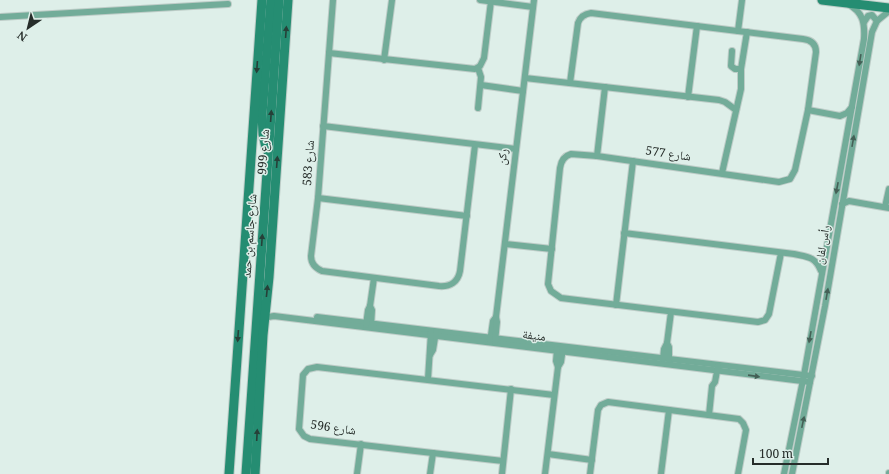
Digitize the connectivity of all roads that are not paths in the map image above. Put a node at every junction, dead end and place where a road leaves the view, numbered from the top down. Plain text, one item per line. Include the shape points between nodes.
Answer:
1 (262, 0) edge
2 (271, 0) edge
3 (279, 0) edge
4 (288, 0) edge
5 (333, 0) edge
6 (392, 0) edge
7 (480, 0) edge
8 (534, 0) edge
9 (742, 0) edge
10 (822, 0) edge
11 (491, 1) junction
12 (228, 4) dead end
13 (846, 4) junction
14 (533, 7) junction
15 (889, 8) edge
16 (889, 11) edge
17 (0, 17) edge
18 (877, 21) junction
19 (864, 22) junction
20 (697, 26) junction
21 (738, 31) junction
22 (747, 32) junction
23 (732, 51) dead end
24 (275, 52) junction
25 (329, 53) junction
26 (384, 60) junction
27 (478, 68) junction
28 (741, 69) junction
29 (283, 74) junction
30 (525, 78) junction
31 (570, 83) junction
32 (480, 85) junction
33 (605, 87) junction
34 (523, 90) junction
35 (688, 97) junction
36 (478, 108) dead end
37 (852, 108) junction
38 (736, 110) junction
39 (808, 110) junction
40 (840, 116) junction
41 (323, 126) junction
42 (848, 129) junction
43 (475, 145) junction
44 (516, 149) junction
45 (268, 155) junction
46 (597, 156) junction
47 (633, 161) junction
48 (722, 173) junction
49 (889, 189) edge
50 (844, 193) junction
51 (318, 198) junction
52 (849, 201) junction
53 (842, 204) junction
54 (887, 207) edge
55 (467, 216) junction
56 (624, 233) junction
57 (504, 244) junction
58 (552, 249) junction
59 (826, 249) junction
60 (780, 253) junction
61 (812, 258) junction
62 (261, 265) junction
63 (821, 271) junction
64 (268, 277) junction
65 (374, 278) junction
66 (616, 305) junction
67 (266, 307) junction
68 (671, 312) junction
69 (264, 321) junction
70 (369, 325) junction
71 (433, 333) junction
72 (493, 341) junction
73 (560, 349) junction
74 (666, 359) junction
75 (262, 362) junction
76 (715, 367) junction
77 (253, 373) junction
78 (803, 378) junction
79 (428, 379) junction
80 (811, 379) junction
81 (511, 389) junction
82 (554, 395) junction
83 (669, 410) junction
84 (709, 415) junction
85 (360, 444) junction
86 (433, 453) junction
87 (548, 454) junction
88 (592, 460) junction
89 (503, 461) junction
90 (229, 474) edge
91 (246, 474) edge
92 (255, 474) edge
93 (357, 474) edge
94 (430, 474) edge
95 (502, 474) edge
96 (545, 474) edge
97 (590, 474) edge
98 (661, 474) edge
99 (738, 474) edge
100 (784, 474) edge
101 (792, 474) edge

1 -> 90 main road, شارع جاسم بن حمد
2 - 45 main road via 262,114
3 - 24 main road, شارع جاسم بن حمد
29 -> 4 main road, شارع 999
5 - 25 street, شارع 583
6 - 26 street
7 - 11 street
8 - 14 street, ركن
9 - 21 street
10 - 13 main road
11 - 14 street
11 - 27 street via 484,58
12 - 17 street
13 - 15 main road
13 - 19 street via 856,10
14 - 30 street, ركن
16 - 18 street
18 - 19 street via 872,15
50 -> 18 street, رأس لفان via 872,32
19 -> 37 street, رأس لفان via 864,39
20 - 21 street, شارع 577
20 - 31 street, شارع 577 via 586,14 578,24
20 - 35 street
21 - 22 street, شارع 577
22 - 28 street
22 - 39 street, شارع 577 via 806,39 815,45
23 - 28 street via 731,66
24 - 29 main road
45 -> 24 main road, شارع جاسم بن حمد
25 - 26 street
25 - 41 street, شارع 583
26 - 27 street via 471,70
27 - 32 street via 481,74
28 - 38 street via 741,89
64 -> 29 main road, شارع 999
30 - 31 street
30 - 34 street, ركن
31 - 33 street
32 - 34 street
32 - 36 street
33 - 35 street
33 - 46 street
34 - 44 street, ركن
35 - 38 street via 719,100
37 - 40 street
37 - 42 street, رأس لفان
38 - 48 street
39 - 40 street
39 - 48 street, شارع 577 via 796,170 790,179 779,182
40 - 42 street
41 - 43 street
41 - 51 street, شارع 583
42 -> 59 street, رأس لفان
43 - 44 street
43 - 55 street, شارع 583
44 - 57 street, ركن
62 -> 45 main road, شارع جاسم بن حمد
46 - 47 street, شارع 577
46 - 58 street, شارع 577 via 571,154 562,161
47 - 48 street, شارع 577
47 - 56 street
49 - 54 street
50 - 52 street
50 - 53 street, رأس لفان
51 - 55 street
51 - 65 street, شارع 583 via 311,256 314,265 322,271
52 - 53 street
52 - 54 street
80 -> 53 street, رأس لفان
55 - 65 street, شارع 583 via 459,274 453,283 442,286
56 - 60 street
56 - 66 street
57 - 58 street
57 - 72 street, ركن
58 - 66 street, شارع 577 via 548,284 554,294 561,298
59 - 61 street
59 - 63 street, رأس لفان
60 - 61 street
60 - 68 street, شارع 577 via 769,314 765,320 750,322
61 - 63 street
62 - 64 main road
62 - 77 main road, شارع جاسم بن حمد
63 -> 78 street, رأس لفان
67 -> 64 main road, شارع 999
65 - 70 street
66 - 68 street, شارع 577
67 - 69 main road, شارع 999
67 - 70 street, منيفة via 272,312
68 - 74 street
69 - 70 street, منيفة via 274,316
69 - 75 main road, شارع 999
70 - 71 street, منيفة
71 - 72 street, منيفة
71 - 79 street
72 - 73 street, منيفة
73 - 74 street, منيفة
73 - 76 street, منيفة
73 - 82 street via 561,362
74 - 76 street, منيفة
75 - 77 main road
92 -> 75 main road, شارع 999
76 - 78 street, منيفة
76 - 84 street
77 - 91 main road, شارع جاسم بن حمد
78 - 80 street, منيفة
78 - 100 street, رأس لفان
79 - 81 street, شارع 596
79 - 85 street, شارع 596 via 317,367 308,369 302,378 299,425 301,434 310,439
101 -> 80 street, رأس لفان
81 - 82 street, شارع 596
81 - 89 street
82 - 87 street
83 - 84 street
83 - 88 street via 603,403 598,410
83 - 98 street
84 - 99 street via 736,418 745,425 746,433
85 - 86 street, شارع 596
85 - 93 street
86 - 89 street, شارع 596
86 - 94 street
87 - 88 street
87 - 96 street
88 - 97 street
89 - 95 street

